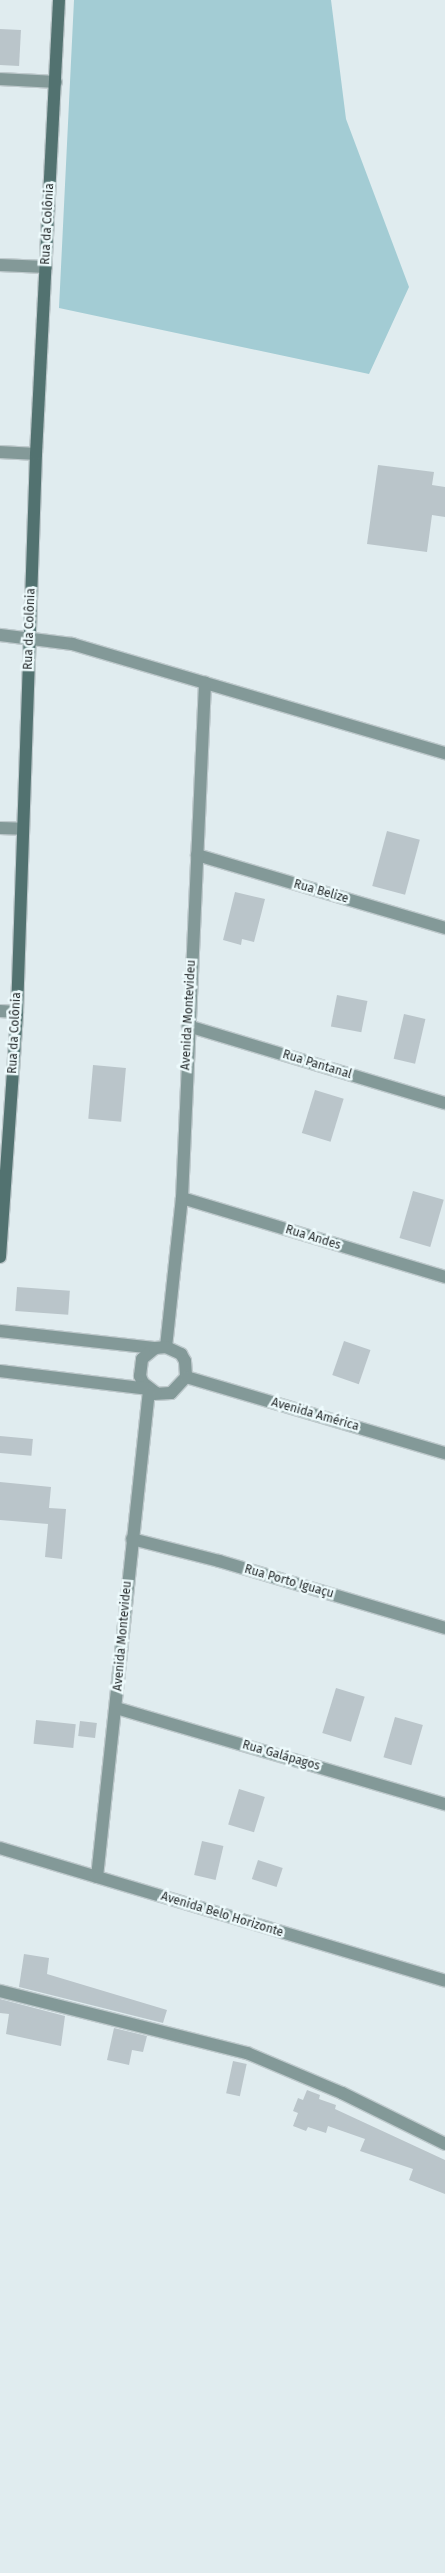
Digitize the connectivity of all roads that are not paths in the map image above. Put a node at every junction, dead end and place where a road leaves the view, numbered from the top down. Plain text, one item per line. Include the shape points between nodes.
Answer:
1 (59, 0) edge
2 (0, 79) edge
3 (56, 82) junction
4 (0, 265) edge
5 (46, 267) junction
6 (0, 452) edge
7 (36, 454) junction
8 (0, 635) edge
9 (29, 636) junction
10 (205, 682) junction
11 (445, 752) edge
12 (0, 828) edge
13 (23, 829) junction
14 (197, 856) junction
15 (445, 928) edge
16 (0, 1011) edge
17 (17, 1012) junction
18 (188, 1026) junction
19 (445, 1103) edge
20 (3, 1194) edge
21 (182, 1198) junction
22 (0, 1257) edge
23 (445, 1277) edge
24 (0, 1331) edge
25 (160, 1347) junction
26 (0, 1371) edge
27 (186, 1378) junction
28 (149, 1392) junction
29 (445, 1453) edge
30 (132, 1539) junction
31 (445, 1628) edge
32 (116, 1708) junction
33 (445, 1804) edge
34 (0, 1848) edge
35 (97, 1877) junction
36 (445, 1981) edge
37 (0, 1991) edge
38 (445, 2144) edge

1 - 3 main road, Rua da Colônia
2 - 3 street
3 - 5 main road, Rua da Colônia
4 - 5 street
5 - 7 main road, Rua da Colônia
6 - 7 street
7 - 9 main road, Rua da Colônia
8 - 9 street
9 - 10 street via 72,644
9 - 13 main road, Rua da Colônia
10 - 11 street
10 - 14 street, Avenida Montevideu
12 - 13 street
13 - 17 main road, Rua da Colônia
14 - 15 street, Rua Belize
14 - 18 street, Avenida Montevideu
16 - 17 street
17 - 20 main road, Rua da Colônia
18 - 19 street, Rua Pantanal
18 - 21 street, Avenida Montevideu
20 - 22 main road, Rua da Colônia
21 - 23 street, Rua Andes
21 - 25 street, Avenida Montevideu
24 - 25 street
25 - 27 street via 181,1354
25 - 28 street via 147,1352 140,1367 140,1376
26 - 28 street
27 - 28 street via 171,1393
27 - 29 street, Avenida América
28 - 30 street, Avenida Montevideu
30 - 31 street, Rua Porto Iguaçu via 219,1561
30 - 32 street, Avenida Montevideu
32 - 33 street, Rua Galápagos
32 - 35 street, Avenida Montevideu
34 - 35 street, Avenida Belo Horizonte
35 - 36 street, Avenida Belo Horizonte
37 - 38 street via 247,2053 342,2093

